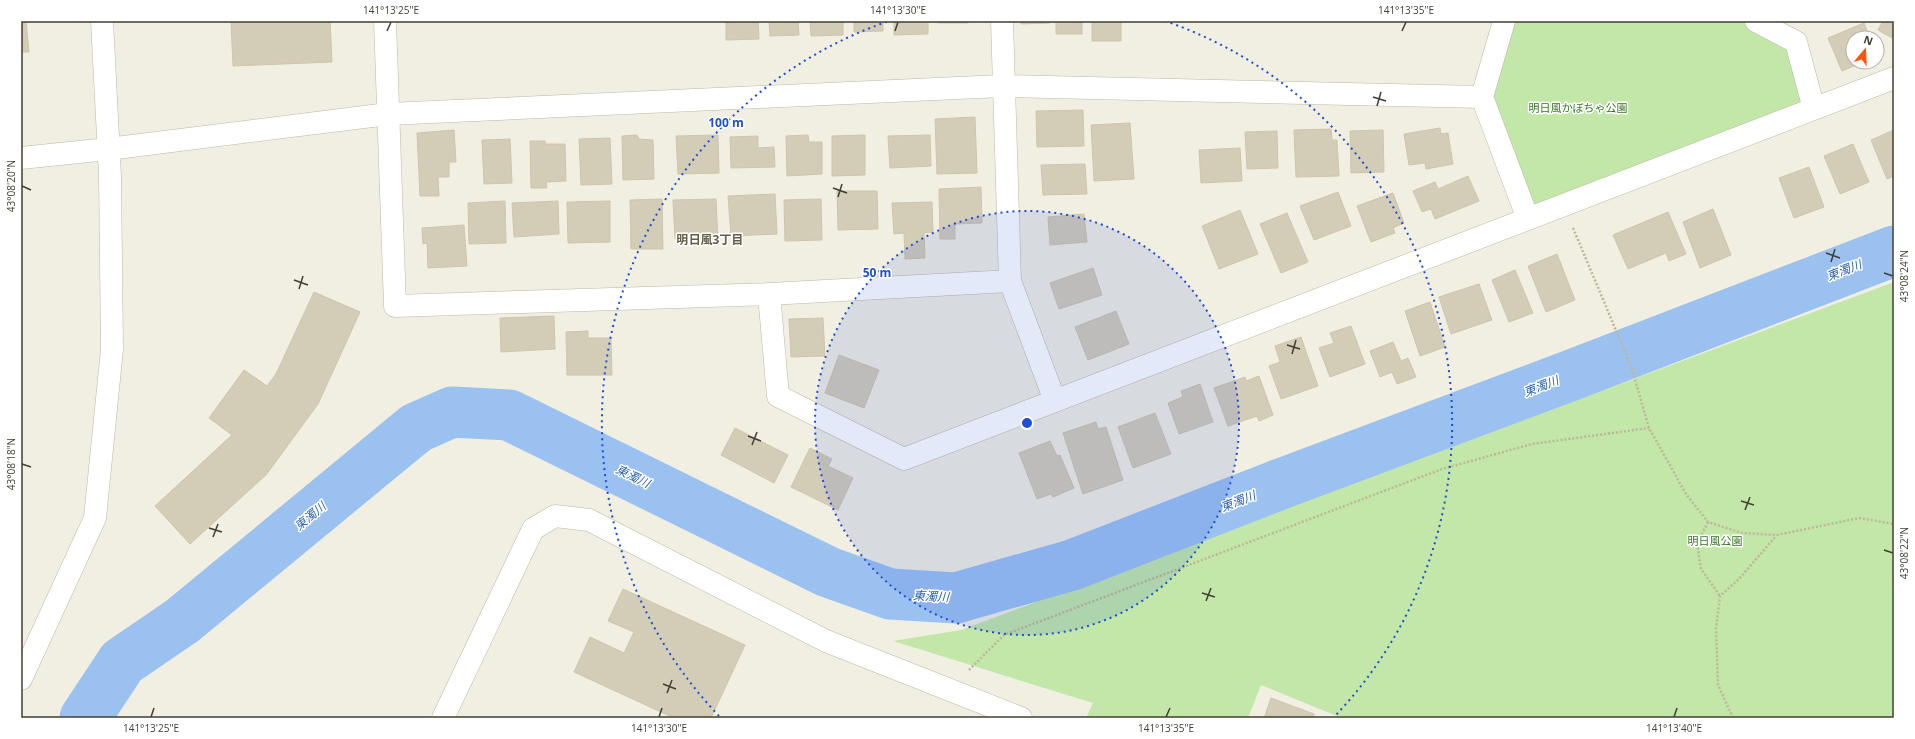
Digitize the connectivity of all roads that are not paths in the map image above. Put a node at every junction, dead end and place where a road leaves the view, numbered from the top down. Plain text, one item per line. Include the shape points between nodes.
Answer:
1 (102, 21) edge
2 (385, 21) edge
3 (1002, 21) edge
4 (1504, 21) edge
5 (1756, 21) edge
6 (1894, 78) edge
7 (1005, 86) junction
8 (1482, 97) junction
9 (1814, 109) junction
10 (388, 114) junction
11 (108, 149) junction
12 (21, 158) edge
13 (1528, 219) junction
14 (1010, 281) junction
15 (769, 294) junction
16 (1055, 401) junction
17 (21, 679) edge
18 (443, 718) edge
19 (1022, 718) edge

1 - 11 street
2 - 10 street
3 - 7 street
4 - 8 street
5 - 9 street via 1796,42
6 - 9 street
7 - 8 street
7 - 10 street
7 - 14 street
8 - 13 street
9 - 13 street
10 - 11 street
10 - 15 street via 395,306
11 - 12 street
11 - 17 street via 112,348 95,518
13 - 16 street
14 - 15 street
14 - 16 street
15 - 16 street via 778,396 904,459
18 - 19 street via 533,529 554,516 589,520 826,641

